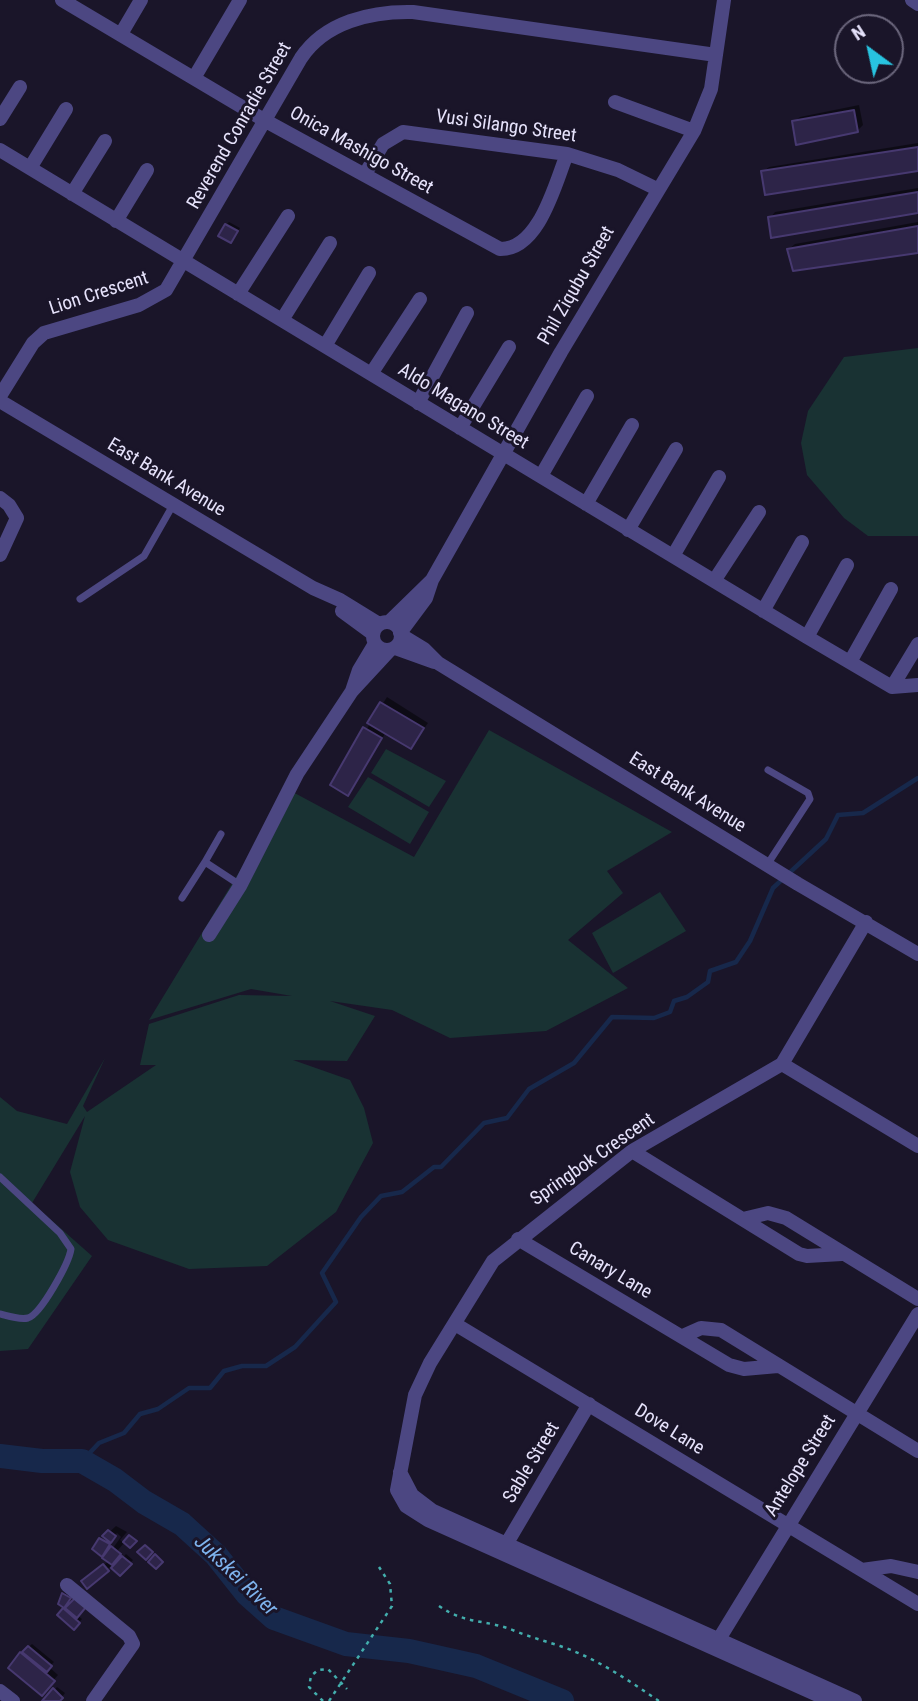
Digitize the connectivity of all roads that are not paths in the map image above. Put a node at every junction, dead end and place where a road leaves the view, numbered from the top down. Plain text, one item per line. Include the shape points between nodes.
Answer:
1 (62, 0) edge
2 (141, 0) edge
3 (240, 0) edge
4 (724, 0) edge
5 (912, 0) edge
6 (918, 4) edge
7 (121, 34) junction
8 (716, 55) junction
9 (194, 78) junction
10 (20, 87) dead end
11 (615, 102) dead end
12 (66, 109) dead end
13 (0, 119) edge
14 (264, 120) junction
15 (694, 131) junction
16 (105, 141) dead end
17 (0, 150) edge
18 (567, 154) junction
19 (30, 168) junction
20 (147, 170) dead end
21 (365, 174) junction
22 (657, 189) junction
23 (72, 194) junction
24 (288, 216) dead end
25 (116, 221) junction
26 (330, 243) dead end
27 (184, 261) junction
28 (369, 273) dead end
29 (238, 294) junction
30 (420, 299) dead end
31 (467, 313) dead end
32 (282, 320) junction
33 (325, 346) junction
34 (509, 347) dead end
35 (371, 374) junction
36 (587, 396) dead end
37 (0, 398) edge
38 (418, 403) junction
39 (632, 425) dead end
40 (460, 428) junction
41 (676, 449) dead end
42 (505, 456) junction
43 (541, 476) junction
44 (719, 477) dead end
45 (0, 498) edge
46 (586, 504) junction
47 (173, 505) junction
48 (759, 512) dead end
49 (628, 530) junction
50 (802, 542) dead end
51 (0, 555) edge
52 (673, 556) junction
53 (847, 565) dead end
54 (432, 580) junction
55 (714, 581) junction
56 (891, 589) dead end
57 (80, 599) dead end
58 (763, 611) junction
59 (379, 631) junction
60 (807, 637) junction
61 (396, 642) junction
62 (918, 643) edge
63 (850, 662) junction
64 (913, 686) edge
65 (892, 687) junction
66 (352, 691) junction
67 (768, 770) dead end
68 (221, 834) dead end
69 (205, 862) junction
70 (771, 867) junction
71 (240, 886) junction
72 (182, 898) dead end
73 (866, 922) junction
74 (209, 935) dead end
75 (918, 954) edge
76 (782, 1064) junction
77 (918, 1146) edge
78 (632, 1151) junction
79 (0, 1177) edge
80 (743, 1219) junction
81 (518, 1239) junction
82 (842, 1254) junction
83 (918, 1299) edge
84 (0, 1314) edge
85 (918, 1314) edge
86 (455, 1324) junction
87 (682, 1336) junction
88 (778, 1366) junction
89 (589, 1404) junction
90 (855, 1414) junction
91 (918, 1451) edge
92 (400, 1472) junction
93 (786, 1525) junction
94 (507, 1543) junction
95 (862, 1570) junction
96 (918, 1572) edge
97 (67, 1585) dead end
98 (918, 1604) edge
99 (719, 1639) junction
100 (0, 1691) edge
101 (13, 1701) edge
102 (93, 1701) edge
103 (831, 1701) edge
104 (855, 1701) edge

1 - 7 street, Onica Mashigo Street
2 - 7 street
3 - 9 street
4 - 8 street, Phil Ziqubu Street
5 - 6 street
7 - 9 street, Onica Mashigo Street
8 - 14 street, Reverend Conradie Street via 396,11 331,28 316,38
8 - 15 street, Phil Ziqubu Street via 711,89
9 - 14 street, Onica Mashigo Street
10 - 13 street
11 - 15 street
12 - 19 street
14 - 21 street, Onica Mashigo Street
14 - 27 street, Reverend Conradie Street
15 - 22 street, Phil Ziqubu Street
16 - 23 street
17 - 19 street, Aldo Magano Street
18 - 21 street, Vusi Silango Street via 403,132 383,144
18 - 21 street, Onica Mashigo Street via 530,236 509,249
18 - 22 street, Vusi Silango Street via 618,170
19 - 23 street, Aldo Magano Street
20 - 25 street
22 - 42 street, Phil Ziqubu Street
23 - 25 street, Aldo Magano Street
24 - 29 street
25 - 27 street, Aldo Magano Street
26 - 32 street
27 - 29 street, Aldo Magano Street
27 - 37 street, Lion Crescent via 170,285 152,300 38,337
28 - 33 street
29 - 32 street, Aldo Magano Street
30 - 35 street
31 - 38 street
32 - 33 street, Aldo Magano Street
33 - 35 street, Aldo Magano Street
34 - 40 street
35 - 38 street, Aldo Magano Street
36 - 43 street
37 - 47 street, East Bank Avenue
38 - 40 street, Aldo Magano Street
39 - 46 street
40 - 42 street, Aldo Magano Street
41 - 49 street
42 - 43 street, Aldo Magano Street
42 - 54 street, Phil Ziqubu Street
43 - 46 street, Aldo Magano Street
44 - 52 street
45 - 51 street via 17,519
46 - 49 street, Aldo Magano Street
47 - 57 lane via 145,556
47 - 59 street, East Bank Avenue
48 - 55 street
49 - 52 street, Aldo Magano Street
50 - 58 street
52 - 55 street, Aldo Magano Street
53 - 60 street
54 - 59 street, Phil Ziqubu Street
54 - 61 street, Phil Ziqubu Street via 426,598
55 - 58 street, Aldo Magano Street
56 - 63 street
58 - 60 street, Aldo Magano Street
59 - 61 street
59 - 61 street
59 - 66 street, Phil Ziqubu Street
60 - 63 street, Aldo Magano Street
61 - 66 street, Phil Ziqubu Street
61 - 70 street, East Bank Avenue via 424,649 438,663
62 - 65 street
63 - 65 street, Aldo Magano Street
64 - 65 street
66 - 71 street via 297,774
67 - 70 lane via 808,793 810,799
68 - 69 lane
69 - 71 lane
69 - 72 lane
70 - 73 street, East Bank Avenue
71 - 74 street
73 - 75 street, East Bank Avenue
73 - 76 street, Springbok Crescent
76 - 77 street
76 - 78 street, Springbok Crescent
78 - 80 street
78 - 81 street, Springbok Crescent
79 - 84 lane via 71,1249 60,1277 36,1313 25,1318
80 - 82 street via 803,1256
80 - 82 street via 777,1214
81 - 86 street, Springbok Crescent via 488,1268
81 - 87 street, Canary Lane
82 - 83 street
85 - 90 street, Antelope Street
86 - 89 street, Dove Lane
86 - 92 street, Springbok Crescent via 417,1387
87 - 88 street, Canary Lane via 737,1368
87 - 88 street via 715,1328
88 - 90 street
89 - 93 street, Dove Lane
89 - 94 street, Sable Street
90 - 91 street
90 - 93 street, Antelope Street
92 - 94 street via 407,1489 422,1504
92 - 103 street, Springbok Crescent via 397,1490 401,1500 428,1520
93 - 95 street, Dove Lane
93 - 99 street, Antelope Street
94 - 99 street
95 - 96 street via 891,1566
95 - 98 street, Dove Lane
97 - 102 street via 130,1636 133,1644
99 - 104 street
100 - 101 street

